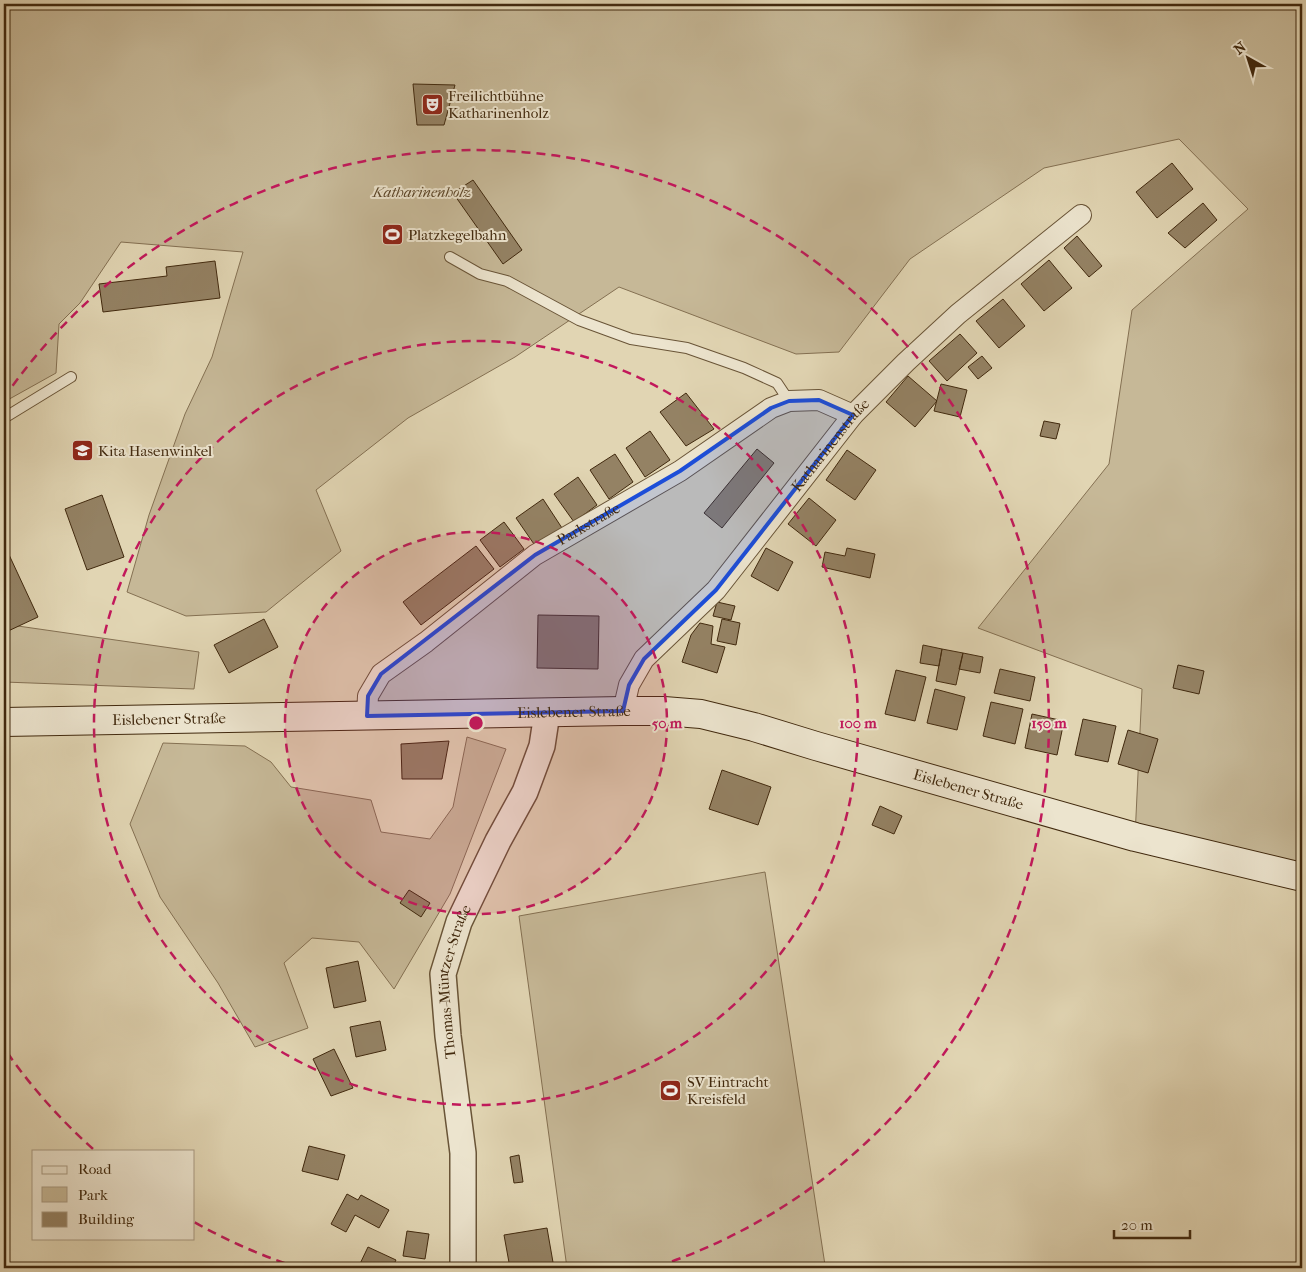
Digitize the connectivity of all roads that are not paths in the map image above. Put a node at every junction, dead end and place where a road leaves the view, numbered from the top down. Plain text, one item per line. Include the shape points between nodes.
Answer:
1 (1081, 215) dead end
2 (450, 257) dead end
3 (71, 377) dead end
4 (789, 401) junction
5 (853, 415) junction
6 (4, 418) edge
7 (623, 711) junction
8 (547, 713) junction
9 (367, 716) junction
10 (4, 722) edge
11 (1302, 877) edge
12 (463, 1268) edge

1 - 5 street, Katharinenstraße via 958,314
2 - 4 lane via 480,274 507,281 579,320 631,339 686,348 744,368 777,383
3 - 6 lane
4 - 5 street, Parkstraße via 819,400
4 - 9 street, Parkstraße via 772,408 680,471 536,555 381,674 368,696
5 - 7 street, Katharinenstraße via 716,590 644,659 629,685
7 - 8 main road, Eislebener Straße
7 - 11 main road, Eislebener Straße via 702,714 754,726 1135,836
8 - 9 main road, Eislebener Straße
8 - 12 street, Thomas-Müntzer-Straße via 542,746 525,792 459,922 443,974 463,1153
9 - 10 main road, Eislebener Straße

